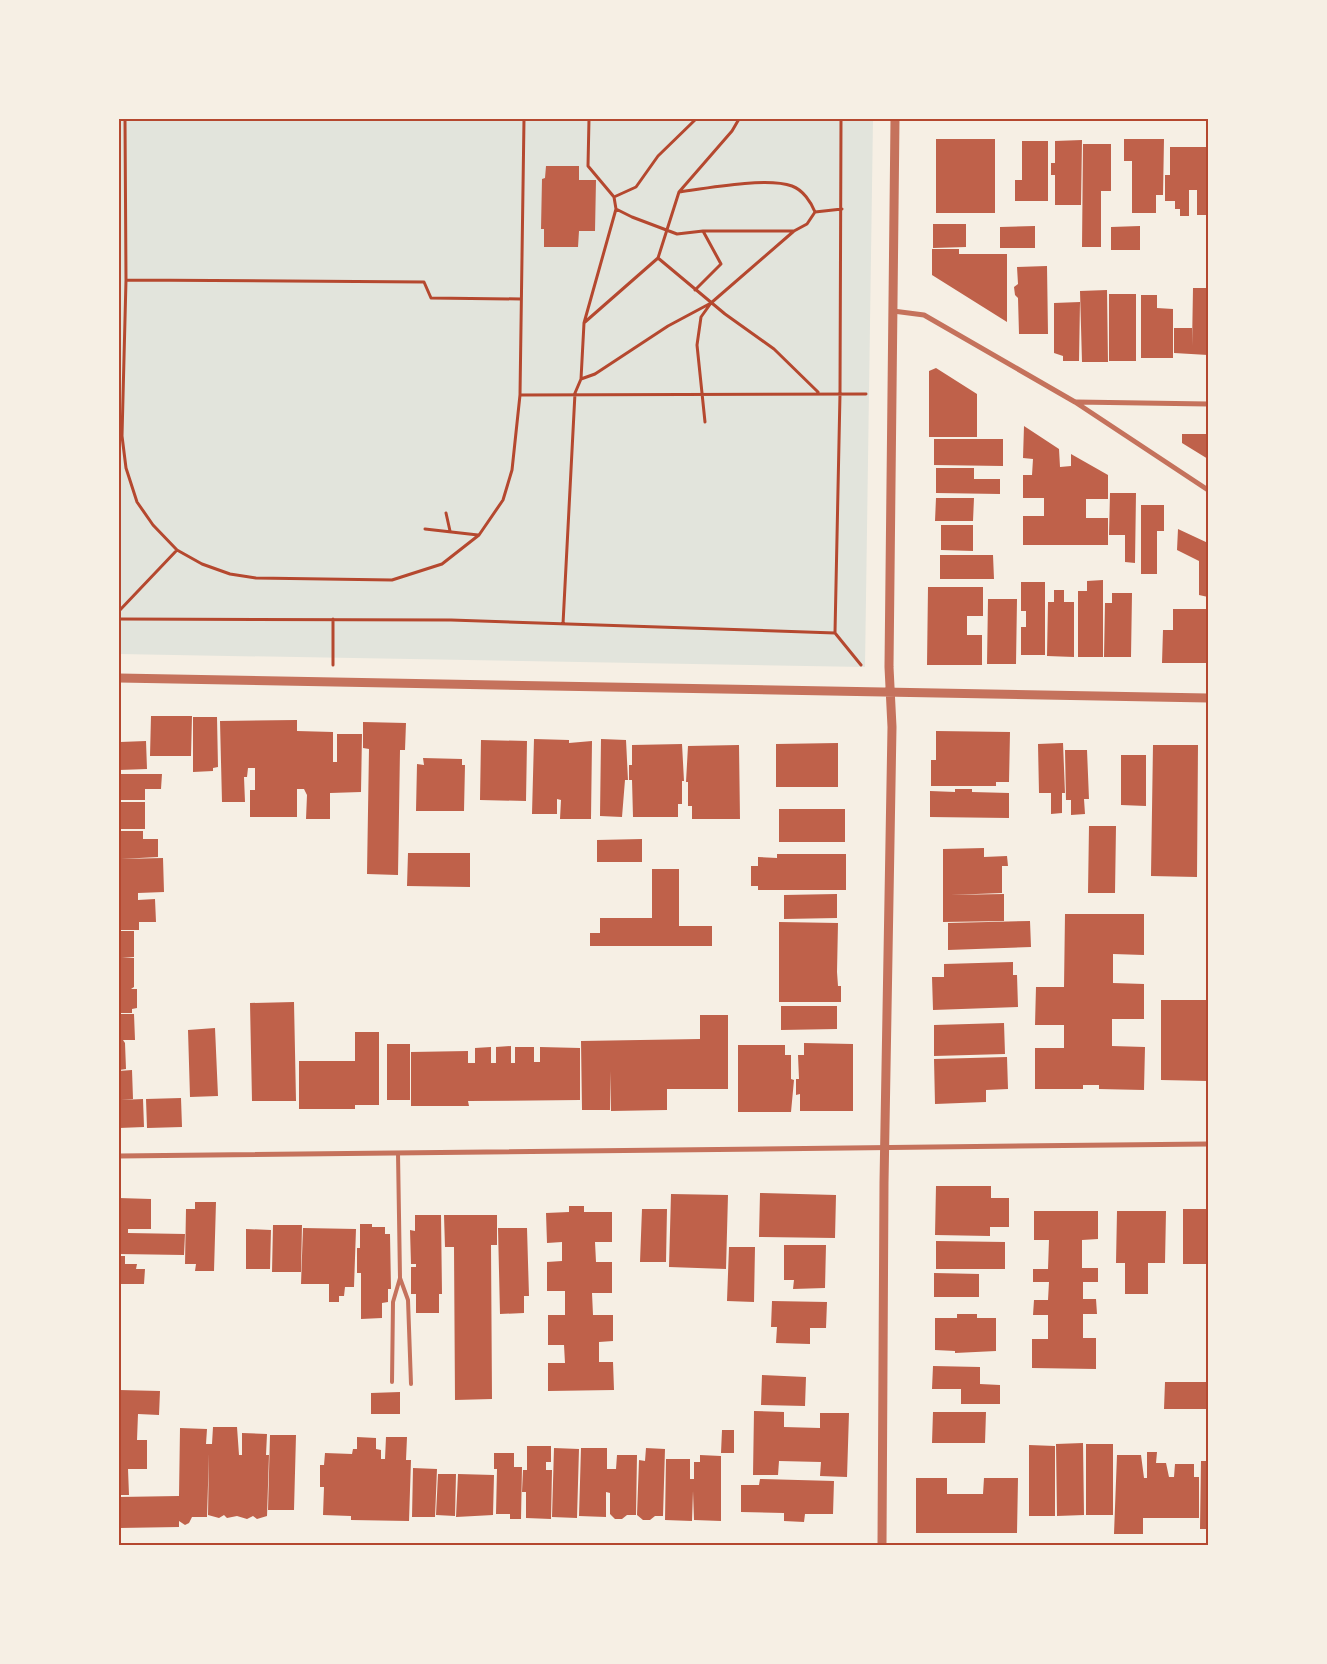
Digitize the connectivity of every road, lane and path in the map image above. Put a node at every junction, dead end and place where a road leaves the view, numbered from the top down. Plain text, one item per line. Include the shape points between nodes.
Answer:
1 (125, 119) edge
2 (524, 119) edge
3 (589, 119) edge
4 (695, 119) edge
5 (739, 119) edge
6 (841, 119) edge
7 (895, 119) edge
8 (679, 192) junction
9 (614, 196) junction
10 (616, 209) junction
11 (842, 209) junction
12 (815, 212) junction
13 (667, 229) junction
14 (703, 231) junction
15 (794, 231) junction
16 (658, 258) junction
17 (126, 280) junction
18 (695, 290) junction
19 (521, 299) junction
20 (711, 302) junction
21 (894, 311) junction
22 (584, 322) junction
23 (119, 369) edge
24 (124, 369) junction
25 (581, 380) junction
26 (818, 392) junction
27 (574, 393) junction
28 (704, 394) junction
29 (840, 394) junction
30 (866, 394) dead end
31 (520, 395) junction
32 (1075, 402) junction
33 (1208, 404) edge
34 (705, 422) dead end
35 (1208, 490) edge
36 (446, 513) dead end
37 (425, 529) dead end
38 (450, 531) junction
39 (479, 535) junction
40 (177, 550) junction
41 (119, 611) edge
42 (119, 619) edge
43 (332, 619) junction
44 (563, 624) junction
45 (835, 633) junction
46 (860, 665) dead end
47 (333, 666) dead end
48 (119, 678) edge
49 (890, 693) junction
50 (1208, 698) edge
51 (1208, 1144) edge
52 (885, 1148) junction
53 (398, 1153) junction
54 (119, 1156) edge
55 (400, 1278) junction
56 (392, 1382) dead end
57 (410, 1384) dead end
58 (882, 1545) edge

1 - 17 path
2 - 19 path
3 - 9 path via 588,166
4 - 9 path via 658,156 636,187
5 - 8 path
6 - 11 path
7 - 21 street
8 - 12 path via 754,184 793,186 811,202
8 - 13 path
9 - 10 path
10 - 13 path
10 - 22 path
11 - 12 path
11 - 29 path
12 - 15 path via 807,224
13 - 14 path via 677,234
13 - 16 path
14 - 15 path
14 - 18 path via 721,264
15 - 20 path
16 - 18 path
16 - 22 path
17 - 19 path via 424,282 431,298
17 - 24 path
18 - 20 path
19 - 31 path
20 - 25 path
20 - 26 path via 774,349
20 - 28 path via 701,317 698,345
21 - 32 street via 924,315
21 - 49 street
22 - 25 path
23 - 24 path
24 - 40 path via 122,436 131,488 153,525
25 - 27 path
26 - 28 path
26 - 29 path
27 - 28 path
27 - 31 path
27 - 44 path
28 - 34 path
29 - 30 path
29 - 45 path
31 - 39 path via 512,470 503,500
32 - 33 street
32 - 35 street
36 - 38 path
37 - 38 path
38 - 39 path
39 - 40 path via 442,564 392,580 256,578 230,574
40 - 41 path
42 - 43 path
43 - 44 path
43 - 47 path
44 - 45 path
45 - 46 path
48 - 49 street
49 - 50 street
49 - 52 street
51 - 52 street
52 - 53 street
52 - 58 street
53 - 54 street
53 - 55 lane
55 - 56 lane via 393,1302
55 - 57 lane via 408,1300

